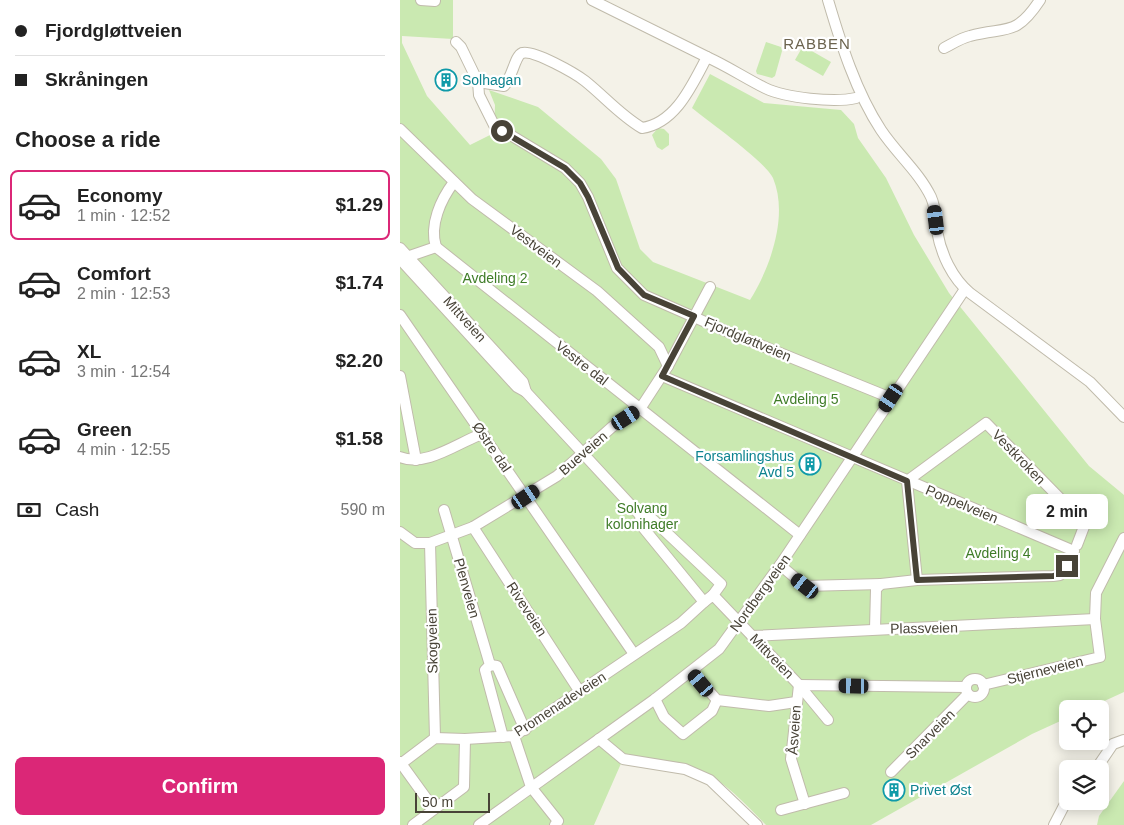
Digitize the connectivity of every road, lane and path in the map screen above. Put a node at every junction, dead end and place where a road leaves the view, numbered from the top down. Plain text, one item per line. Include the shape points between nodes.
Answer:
1 (421, 0) edge
2 (592, 0) edge
3 (828, 0) edge
4 (1040, 0) edge
5 (435, 1) edge
6 (456, 42) dead end
7 (944, 48) dead end
8 (707, 57) junction
9 (478, 82) junction
10 (856, 98) dead end
11 (400, 129) edge
12 (454, 182) junction
13 (436, 247) junction
14 (402, 257) edge
15 (710, 287) dead end
16 (964, 288) junction
17 (400, 315) edge
18 (694, 316) junction
19 (668, 366) junction
20 (400, 376) edge
21 (662, 376) junction
22 (891, 398) junction
23 (640, 409) junction
24 (1124, 417) edge
25 (484, 435) junction
26 (583, 455) junction
27 (400, 457) edge
28 (851, 457) junction
29 (416, 460) junction
30 (907, 481) junction
31 (526, 497) junction
32 (444, 510) dead end
33 (640, 515) junction
34 (473, 527) junction
35 (400, 534) edge
36 (452, 535) junction
37 (800, 535) junction
38 (1124, 538) edge
39 (430, 543) junction
40 (1075, 551) junction
41 (780, 565) junction
42 (917, 580) junction
43 (880, 584) junction
44 (713, 595) junction
45 (704, 602) junction
46 (1095, 619) junction
47 (739, 622) junction
48 (875, 629) junction
49 (752, 636) junction
50 (634, 654) junction
51 (490, 665) junction
52 (692, 672) junction
53 (799, 685) junction
54 (983, 685) joint
55 (967, 691) junction
56 (580, 692) junction
57 (655, 700) junction
58 (717, 700) junction
59 (796, 702) junction
60 (828, 720) dead end
61 (525, 730) junction
62 (514, 736) junction
63 (503, 737) junction
64 (435, 738) junction
65 (465, 739) junction
66 (600, 739) junction
67 (1124, 740) edge
68 (1102, 760) edge
69 (401, 762) edge
70 (892, 772) dead end
71 (531, 787) junction
72 (844, 793) dead end
73 (805, 804) junction
74 (434, 809) junction
75 (781, 810) dead end
76 (1062, 810) edge
77 (560, 824) edge
78 (413, 825) edge
79 (480, 825) edge
80 (757, 825) edge
81 (1054, 825) edge

1 - 5 street
2 - 8 street
3 - 16 street via 868,106 895,149 928,191 941,246 952,272
4 - 7 street via 1030,14 1010,30 969,36
6 - 9 street, Fjordgløttveien
8 - 9 street via 668,118 642,128 621,115 576,75 537,56 520,54 504,86
8 - 10 street via 767,89 834,100
9 - 18 street, Fjordgløttveien via 479,95 494,125 565,168 580,183 618,268 649,299
11 - 12 street, Vestveien
12 - 13 street via 446,191 434,225
12 - 19 street, Vestveien via 472,199 597,291 658,347
13 - 14 street
13 - 23 street, Vestre dal
14 - 26 street, Mittveien via 523,382 526,392
15 - 18 street, Bueveien
16 - 22 street, Nordbergveien
16 - 24 street via 1090,382
17 - 25 street, Østre dal
18 - 19 street, Bueveien
18 - 22 street, Fjordgløttveien
19 - 21 street, Bueveien
20 - 29 street
21 - 23 street, Bueveien
21 - 28 street
22 - 28 street, Nordbergveien
23 - 26 street, Bueveien via 612,427
23 - 37 street, Vestre dal
25 - 29 street
25 - 31 street, Østre dal
26 - 31 street, Bueveien
26 - 33 street, Mittveien
27 - 29 street
28 - 30 street, Poppelveien
28 - 37 street, Nordbergveien
30 - 40 street, Poppelveien
30 - 40 street, Vestkroken via 986,423 1084,524
30 - 42 street
31 - 34 street, Bueveien
31 - 50 street, Østre dal
32 - 36 street, Plenveien
33 - 44 street, Mittveien via 650,517 721,584
33 - 45 street, Mittveien via 641,525
34 - 36 street, Bueveien
34 - 56 street, Riveveien
35 - 39 street via 415,543
36 - 39 street, Bueveien
36 - 51 street, Plenveien
37 - 41 street, Nordbergveien
38 - 46 street via 1096,593
39 - 64 street, Skogveien
40 - 42 street via 1060,575
41 - 43 street via 805,586
41 - 47 street, Nordbergveien
42 - 43 street
43 - 48 street via 876,589
44 - 45 street
44 - 47 street, Mittveien
45 - 50 street, Promenadeveien via 681,623
46 - 48 street, Plassveien
46 - 54 street, Stjerneveien via 1100,657
47 - 49 street, Mittveien
47 - 52 street, Nordbergveien via 719,648
48 - 49 street, Plassveien
49 - 53 street, Mittveien
50 - 56 street, Promenadeveien
51 - 61 street, Plenveien via 497,666
51 - 63 street, Plenveien via 485,670
52 - 57 street, Nordbergveien
52 - 58 street
53 - 55 street
53 - 59 street, Åsveien
53 - 60 street, Mittveien
54 - 55 street, Snarveien via 980,695 973,697
55 - 70 street, Snarveien
56 - 61 street, Promenadeveien
57 - 58 street via 664,717 683,734 712,711
57 - 66 street, Nordbergveien
58 - 59 street via 769,706
59 - 73 street, Åsveien via 791,759
61 - 62 street, Promenadeveien
62 - 63 street, Promenadeveien
62 - 71 street
63 - 65 street, Promenadeveien
64 - 65 street, Promenadeveien
64 - 69 street
65 - 74 street via 464,787
66 - 71 street, Nordbergveien
66 - 80 street via 623,758 685,769 710,780
67 - 68 street via 1112,744
69 - 74 street
71 - 77 street
71 - 79 street, Nordbergveien
72 - 73 street
73 - 75 street
74 - 78 street
76 - 81 street

